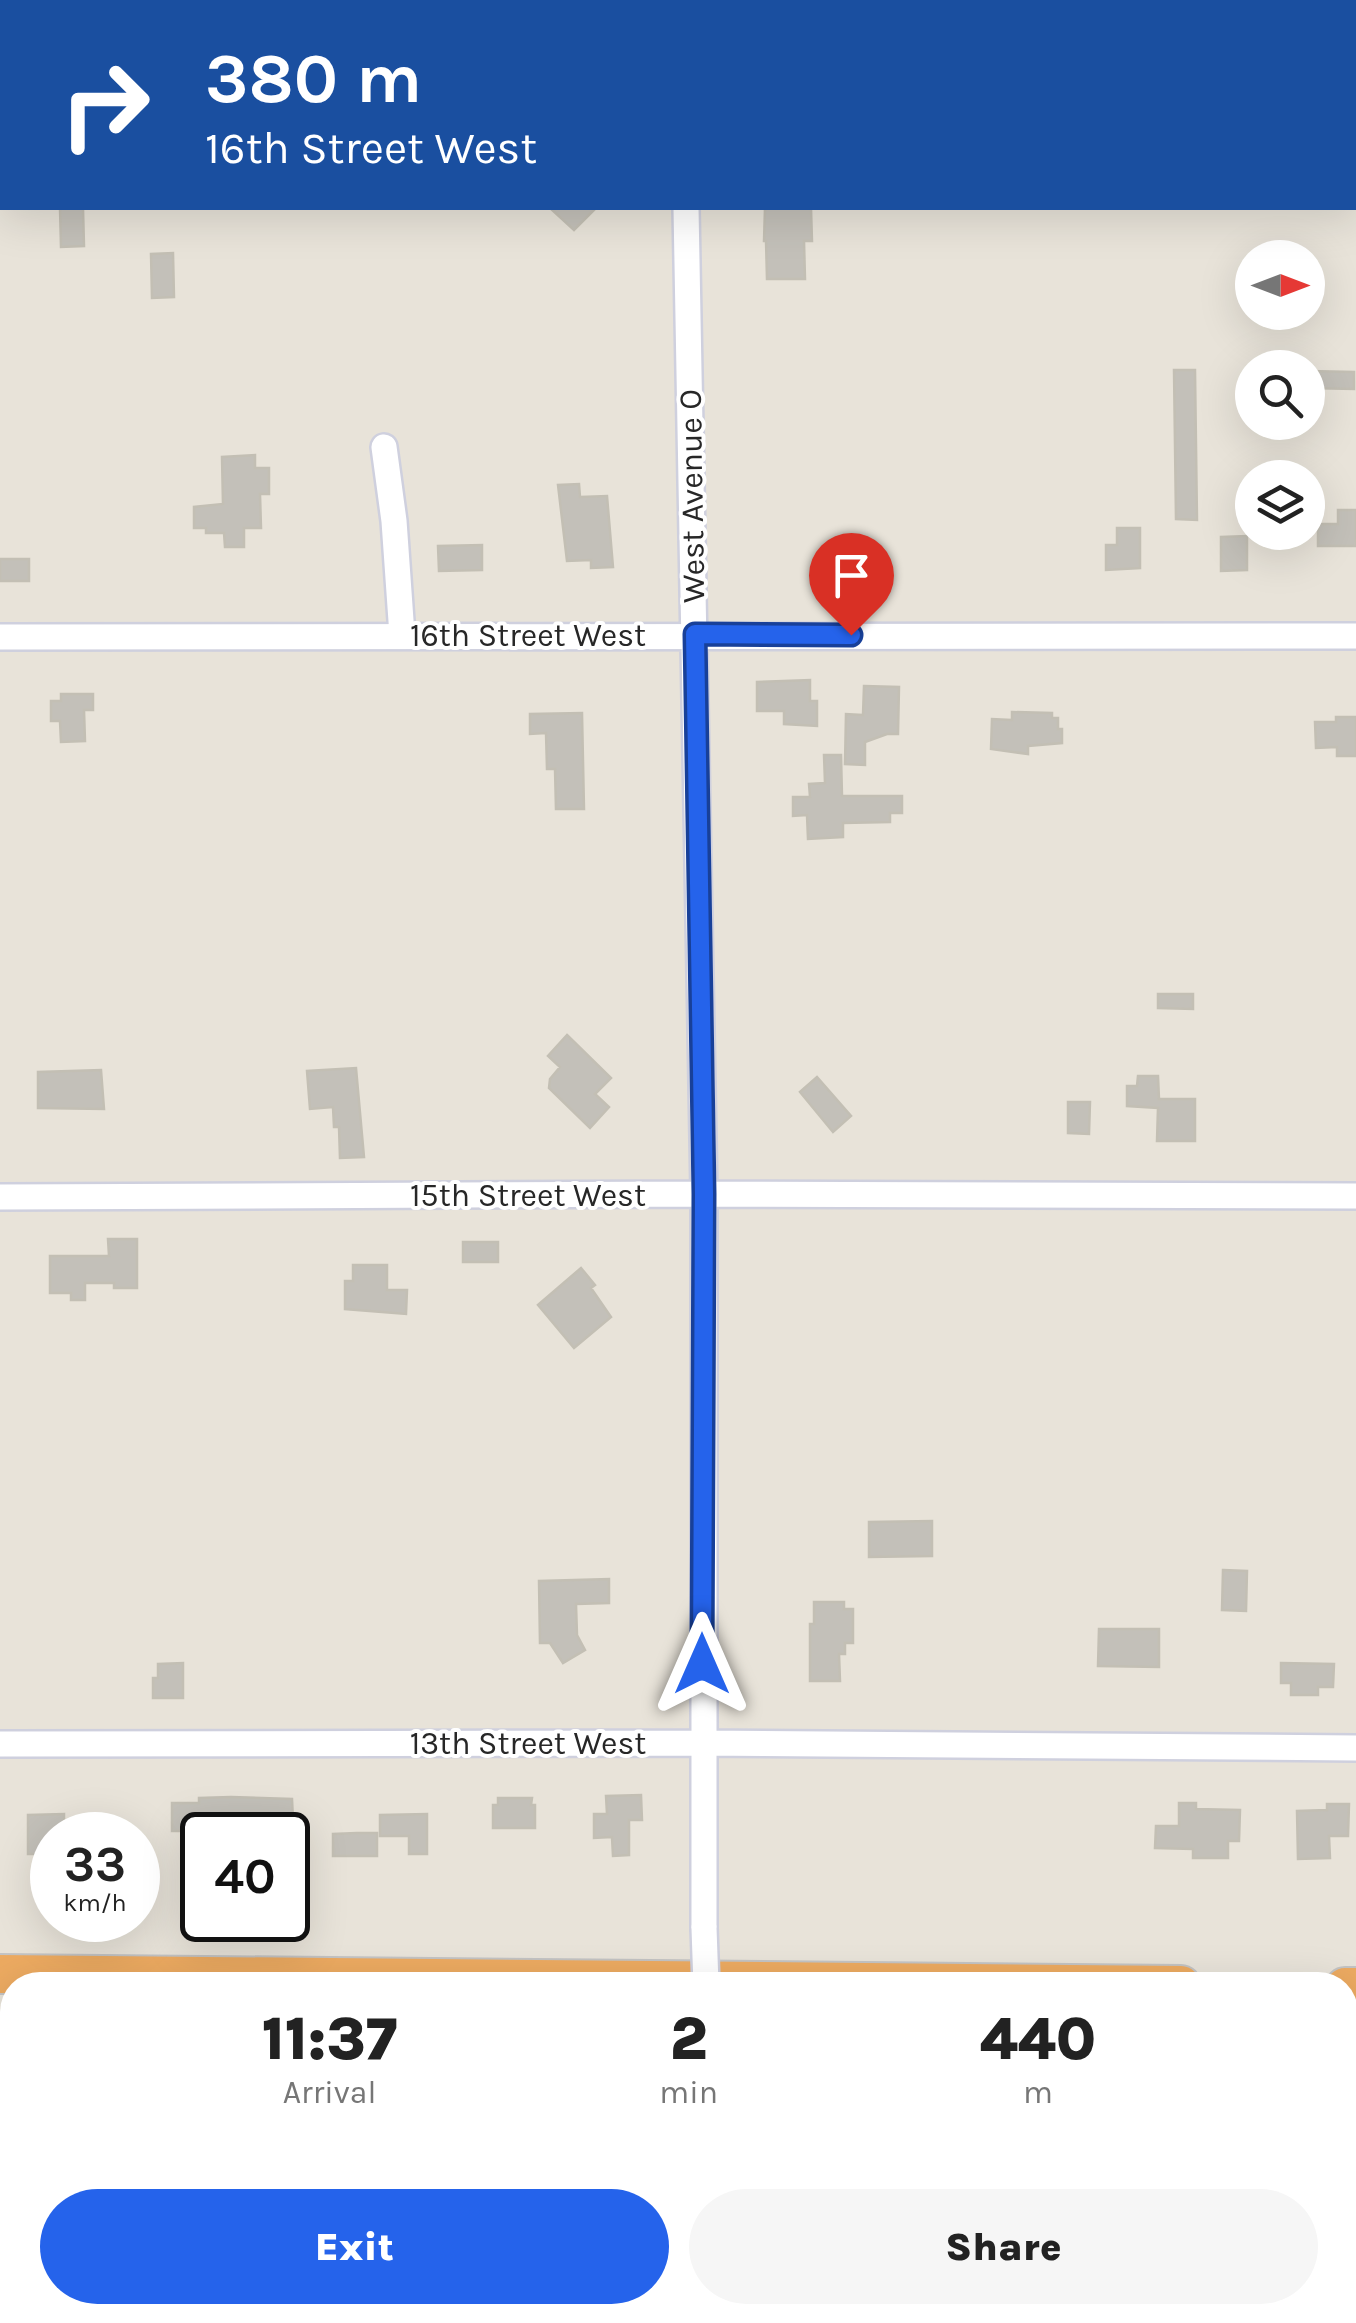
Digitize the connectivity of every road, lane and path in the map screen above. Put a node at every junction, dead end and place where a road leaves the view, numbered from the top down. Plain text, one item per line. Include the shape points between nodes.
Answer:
1 (686, 210) edge
2 (384, 446) dead end
3 (695, 634) junction
4 (402, 636) junction
5 (1356, 636) edge
6 (0, 637) edge
7 (704, 1194) junction
8 (1356, 1196) edge
9 (0, 1197) edge
10 (702, 1743) junction
11 (0, 1744) edge
12 (1356, 1748) edge
13 (706, 1972) edge

1 - 3 street, West Avenue O
2 - 4 street
3 - 4 street, 16th Street West
3 - 5 street, 16th Street West
3 - 7 street, West Avenue O
4 - 6 street, 16th Street West
7 - 8 street, 15th Street West
7 - 9 street, 15th Street West
7 - 10 street, West Avenue O
10 - 11 street, 13th Street West
10 - 12 street, 13th Street West
10 - 13 street, West Avenue O, bridge

